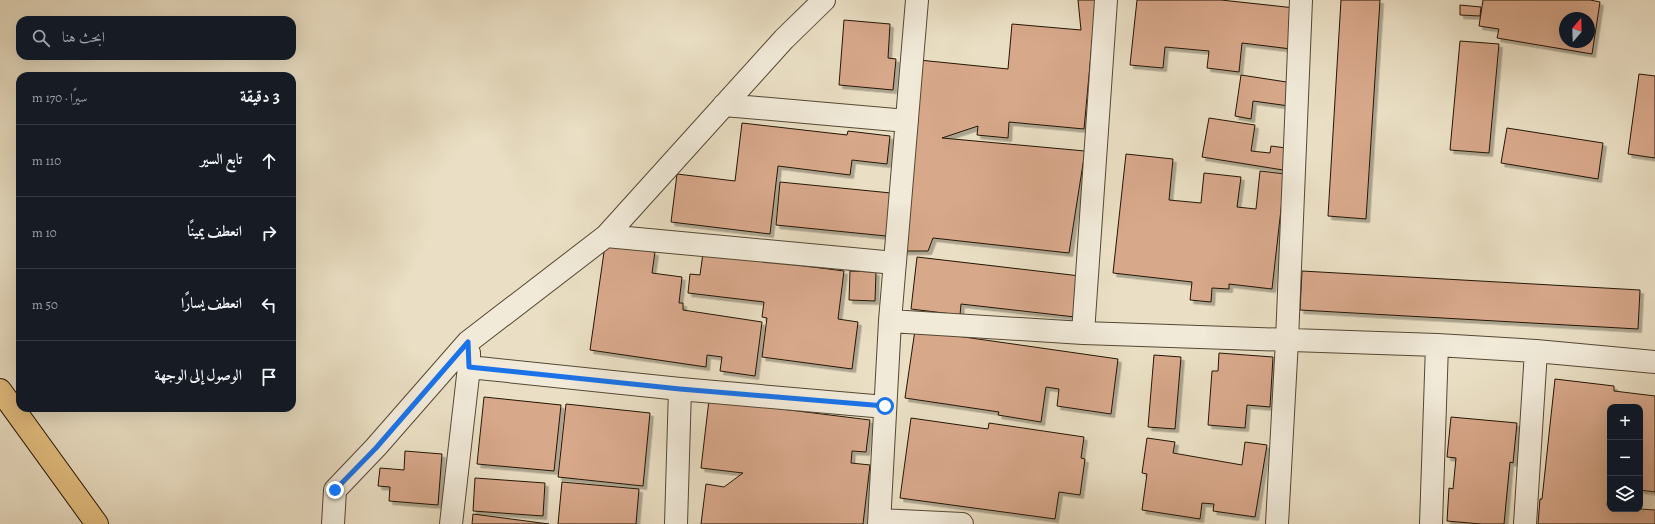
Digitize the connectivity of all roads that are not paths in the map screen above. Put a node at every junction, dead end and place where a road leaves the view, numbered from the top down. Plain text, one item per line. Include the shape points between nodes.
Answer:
1 (824, 0) edge
2 (917, 0) edge
3 (1106, 0) edge
4 (1301, 0) edge
5 (724, 106) junction
6 (907, 121) junction
7 (606, 236) junction
8 (895, 263) junction
9 (890, 321) junction
10 (1083, 333) junction
11 (1287, 340) junction
12 (468, 342) junction
13 (1438, 345) junction
14 (1536, 351) junction
15 (1655, 362) edge
16 (469, 367) junction
17 (680, 389) junction
18 (0, 390) edge
19 (885, 406) junction
20 (879, 522) edge
21 (97, 524) edge
22 (333, 524) edge
23 (451, 524) edge
24 (676, 524) edge
25 (962, 524) edge
26 (1277, 524) edge
27 (1431, 524) edge
28 (1525, 524) edge

1 - 5 street via 784,39
2 - 6 street
3 - 10 street
4 - 11 street
5 - 6 street
5 - 7 street
6 - 8 street
7 - 8 street
7 - 12 street
8 - 9 street
9 - 10 street
9 - 19 street
10 - 11 street
11 - 13 street
11 - 26 street
12 - 16 street
12 - 22 street via 376,448 335,490
13 - 14 street
13 - 27 street
14 - 15 street
14 - 28 street
16 - 17 street
16 - 23 street
17 - 19 street
17 - 24 street
18 - 21 main road
19 - 20 street
20 - 25 street

